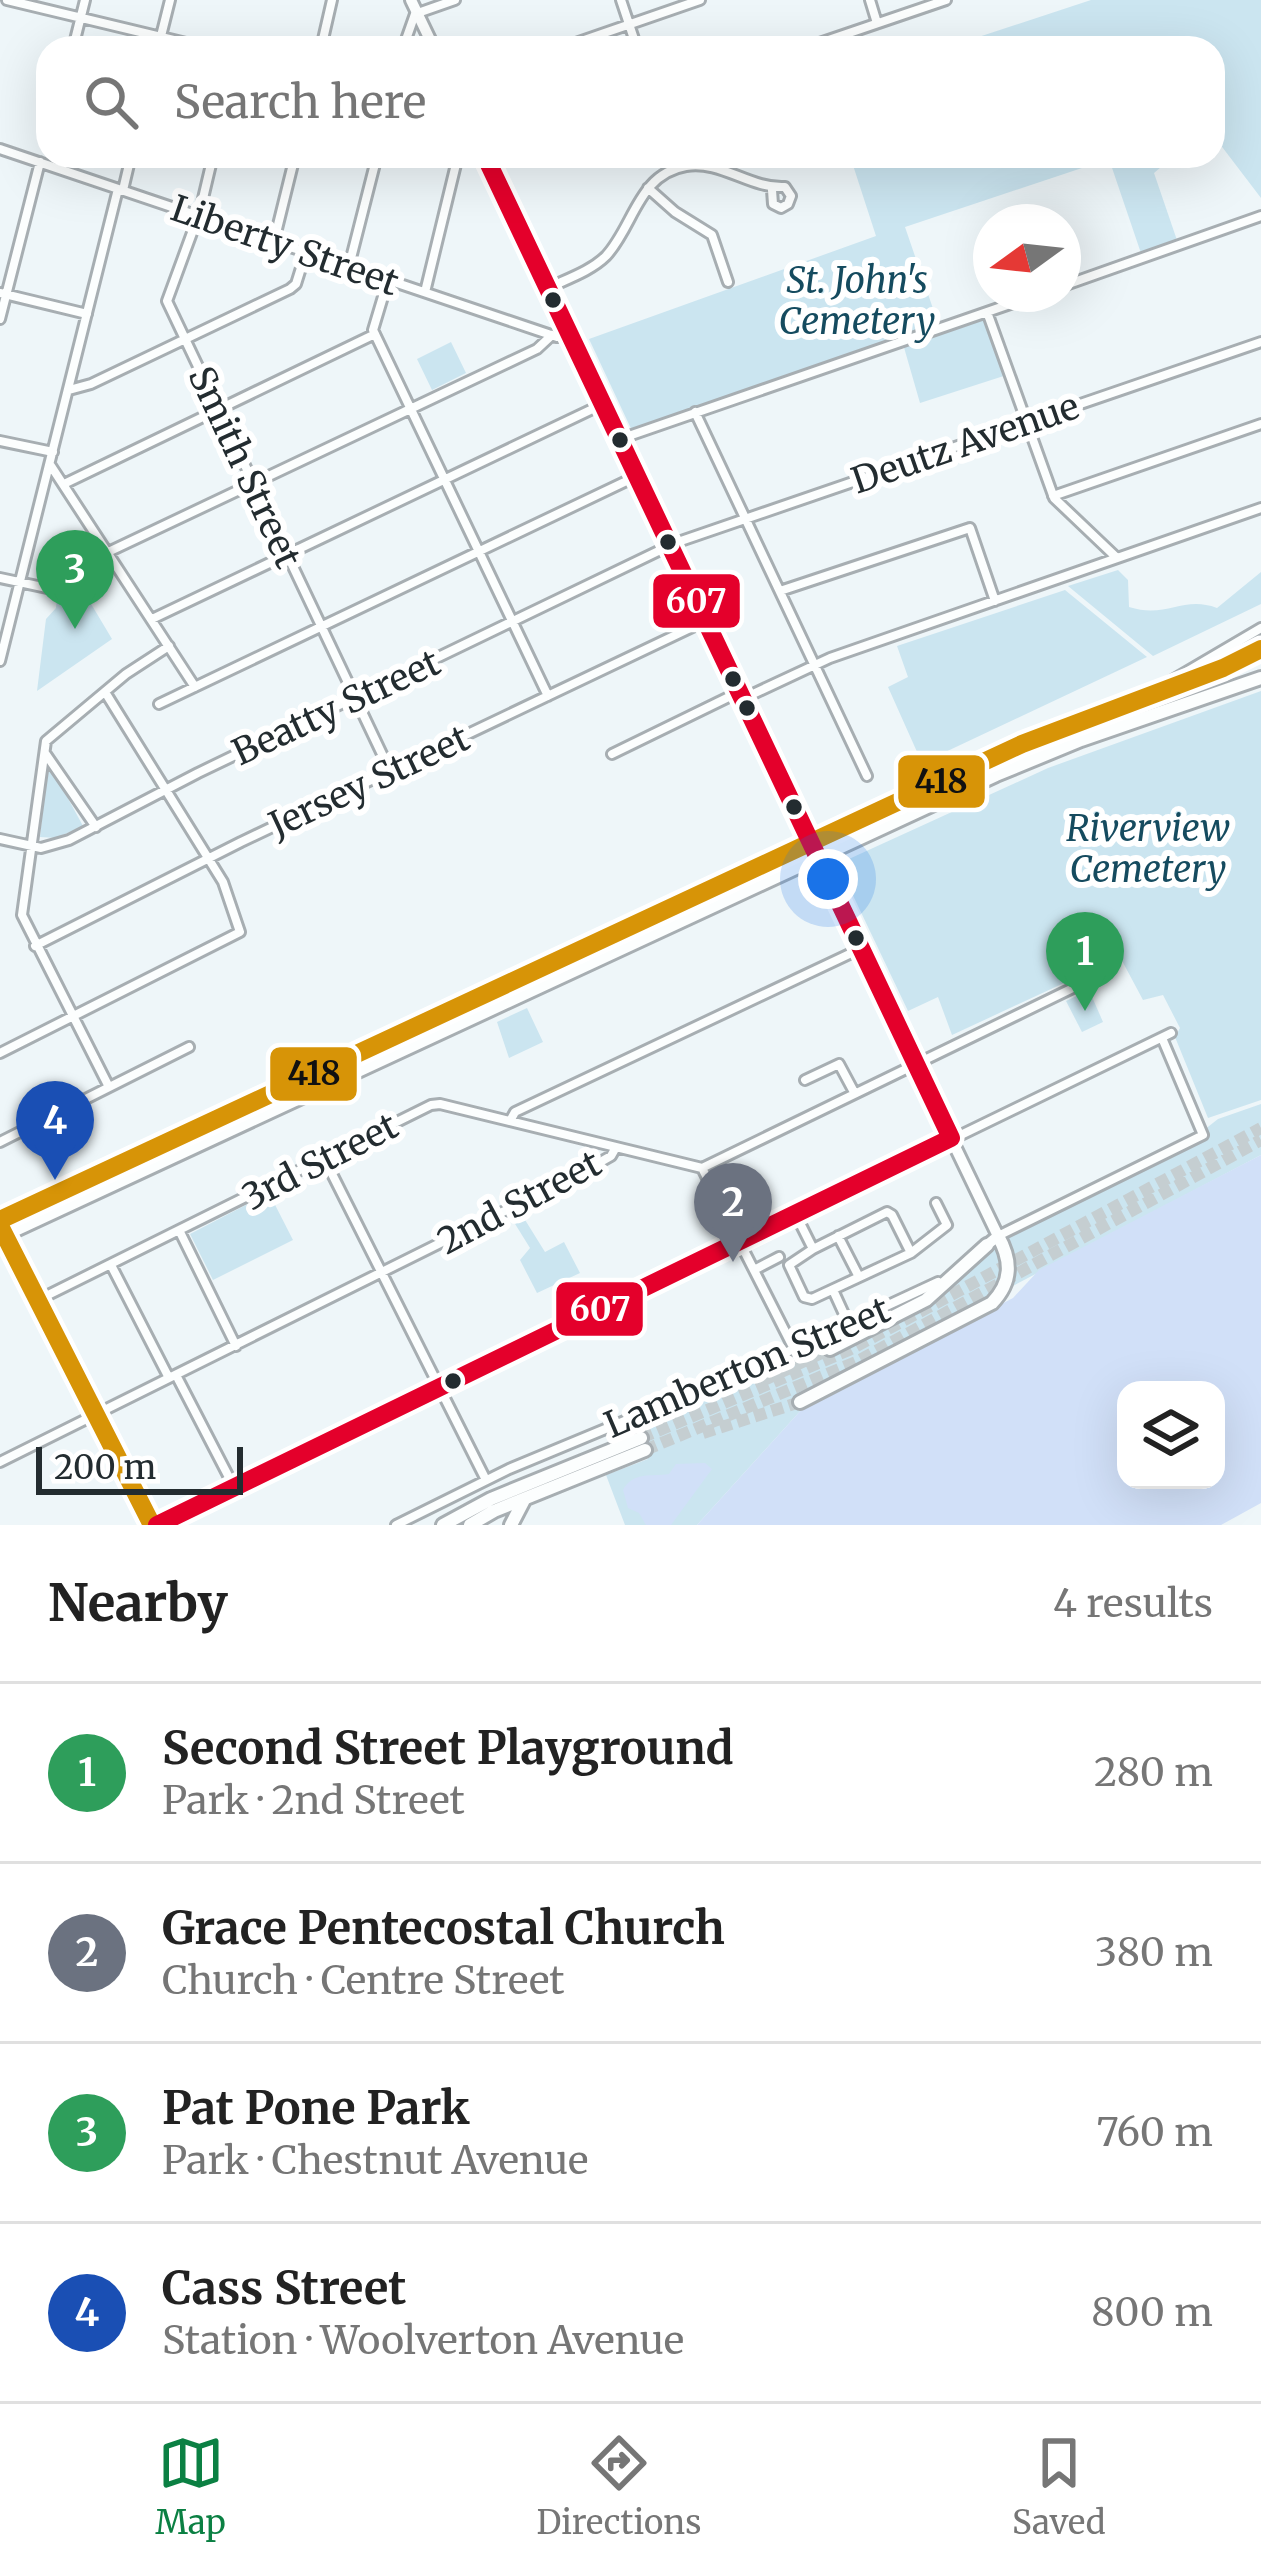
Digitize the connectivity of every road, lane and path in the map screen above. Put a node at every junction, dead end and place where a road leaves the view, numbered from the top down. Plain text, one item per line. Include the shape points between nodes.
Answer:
1 (7, 0) edge
2 (85, 0) edge
3 (170, 0) edge
4 (332, 0) edge
5 (411, 0) edge
6 (455, 0) edge
7 (620, 0) edge
8 (700, 0) edge
9 (870, 0) edge
10 (946, 0) edge
11 (417, 13) junction
12 (80, 17) junction
13 (878, 23) junction
14 (629, 25) junction
15 (76, 36) edge
16 (156, 36) edge
17 (160, 36) edge
18 (324, 36) edge
19 (406, 36) edge
20 (428, 36) edge
21 (596, 36) edge
22 (633, 36) edge
23 (840, 36) edge
24 (0, 149) edge
25 (36, 161) edge
26 (41, 168) edge
27 (57, 168) edge
28 (127, 168) edge
29 (210, 168) edge
30 (292, 168) edge
31 (373, 168) edge
32 (455, 168) edge
33 (492, 168) edge
34 (677, 168) edge
35 (715, 168) edge
36 (648, 188) junction
37 (121, 189) junction
38 (772, 190) dead end
39 (197, 215) junction
40 (1261, 216) edge
41 (274, 241) junction
42 (306, 252) junction
43 (349, 266) junction
44 (388, 280) junction
45 (1081, 280) edge
46 (728, 282) dead end
47 (548, 288) junction
48 (425, 292) junction
49 (3, 294) edge
50 (987, 312) joint
51 (87, 314) junction
52 (0, 319) edge
53 (375, 334) junction
54 (552, 335) junction
55 (571, 335) junction
56 (184, 339) junction
57 (1261, 343) edge
58 (69, 390) junction
59 (603, 404) junction
60 (411, 408) junction
61 (218, 411) junction
62 (695, 412) junction
63 (1027, 422) junction
64 (1261, 424) edge
65 (620, 439) junction
66 (0, 441) edge
67 (53, 452) junction
68 (50, 466) junction
69 (638, 476) junction
70 (445, 480) junction
71 (66, 483) junction
72 (253, 483) junction
73 (1053, 496) junction
74 (1261, 508) edge
75 (746, 519) junction
76 (670, 548) junction
77 (109, 551) junction
78 (479, 551) junction
79 (287, 555) junction
80 (1118, 558) junction
81 (0, 578) edge
82 (20, 583) junction
83 (780, 591) junction
84 (995, 601) junction
85 (152, 619) junction
86 (704, 621) junction
87 (513, 623) junction
88 (321, 627) junction
89 (1261, 628) edge
90 (169, 646) junction
91 (1261, 649) edge
92 (0, 661) edge
93 (814, 663) junction
94 (1261, 678) edge
95 (195, 687) junction
96 (104, 692) junction
97 (548, 696) junction
98 (738, 696) junction
99 (356, 698) junction
100 (1132, 700) junction
101 (159, 704) dead end
102 (45, 753) junction
103 (612, 754) dead end
104 (390, 771) junction
105 (867, 776) dead end
106 (167, 791) junction
107 (96, 827) junction
108 (0, 839) edge
109 (810, 843) junction
110 (31, 847) junction
111 (209, 858) junction
112 (818, 858) junction
113 (35, 946) junction
114 (860, 949) junction
115 (1110, 970) dead end
116 (73, 1016) junction
117 (189, 1047) dead end
118 (0, 1053) edge
119 (914, 1063) junction
120 (805, 1080) dead end
121 (109, 1087) junction
122 (854, 1092) junction
123 (510, 1120) junction
124 (951, 1138) junction
125 (0, 1142) edge
126 (615, 1149) junction
127 (324, 1158) junction
128 (702, 1168) junction
129 (936, 1203) dead end
130 (796, 1215) junction
131 (1, 1230) edge
132 (179, 1230) junction
133 (838, 1235) junction
134 (993, 1240) junction
135 (740, 1241) junction
136 (813, 1249) junction
137 (911, 1253) junction
138 (779, 1257) dead end
139 (111, 1265) junction
140 (754, 1270) junction
141 (382, 1273) junction
142 (859, 1277) junction
143 (833, 1290) junction
144 (38, 1300) junction
145 (849, 1325) junction
146 (236, 1346) junction
147 (794, 1349) junction
148 (830, 1349) tunnel mouth
149 (172, 1376) junction
150 (439, 1386) junction
151 (800, 1402) tunnel mouth
152 (95, 1414) junction
153 (0, 1462) edge
154 (486, 1480) junction
155 (234, 1487) junction
156 (525, 1499) junction
157 (154, 1525) edge
158 (396, 1525) edge
159 (443, 1525) edge
160 (470, 1525) edge
161 (511, 1525) edge

1 - 12 street
2 - 12 street
3 - 17 street
4 - 18 street
5 - 11 main road
6 - 11 street
7 - 14 street
8 - 14 street
9 - 13 street
10 - 13 street
11 - 19 street
11 - 20 main road
12 - 15 street
12 - 16 street
13 - 23 street
14 - 21 street
14 - 22 street
24 - 25 street, Liberty Street
26 - 49 street
27 - 37 street, Liberty Street
28 - 37 street
29 - 39 street, Smith Street
30 - 41 street
31 - 43 street
32 - 48 street
33 - 47 main road
34 - 36 street
35 - 38 street
36 - 46 street via 712,235
36 - 47 street via 602,260
37 - 39 street, Liberty Street
37 - 51 street
39 - 41 street, Liberty Street
39 - 56 street, Smith Street via 167,297
40 - 45 street
41 - 42 street, Liberty Street
42 - 43 street, Liberty Street
42 - 56 street via 290,289
43 - 44 street, Liberty Street
44 - 48 street, Liberty Street
44 - 53 street
47 - 55 main road
48 - 54 street, Liberty Street
49 - 51 street
49 - 52 street
50 - 62 street
50 - 63 street
51 - 58 street
53 - 60 street
53 - 61 street
54 - 55 street, Liberty Street
54 - 60 street
55 - 59 main road
56 - 58 street
56 - 61 street, Smith Street
57 - 63 street, Deutz Avenue
58 - 67 street
59 - 65 main road
59 - 70 street
60 - 70 street
60 - 72 street
61 - 71 street
61 - 72 street, Smith Street
62 - 65 street
62 - 75 street
63 - 73 street
63 - 75 street, Deutz Avenue
64 - 73 street
65 - 69 main road
66 - 67 street
67 - 68 street
68 - 71 street
68 - 82 street
69 - 76 main road
69 - 78 street
70 - 78 street
70 - 79 street
71 - 77 street
72 - 77 street
72 - 79 street, Smith Street
73 - 80 street
74 - 80 street
75 - 76 street, Deutz Avenue
75 - 83 street
76 - 86 main road
76 - 87 street, Beatty Street
77 - 82 street via 47,588
77 - 85 street
78 - 87 street
78 - 88 street
79 - 85 street
79 - 88 street, Smith Street
80 - 84 street
81 - 82 street
82 - 92 street
83 - 84 street via 970,528
83 - 93 street
84 - 93 street
85 - 90 street
86 - 97 street, Jersey Street
86 - 98 main road
87 - 97 street
87 - 99 street, Beatty Street
88 - 95 street
88 - 99 street, Smith Street
89 - 100 street
90 - 95 street
90 - 96 street
91 - 100 highway
93 - 98 street
93 - 105 street
94 - 112 highway via 1047,753
95 - 101 street
96 - 102 street via 46,741
96 - 106 street
97 - 104 street, Jersey Street
98 - 103 street
98 - 109 main road
99 - 104 street, Smith Street
99 - 106 street, Beatty Street
100 - 109 highway
102 - 107 street
102 - 110 street
104 - 111 street, Jersey Street
106 - 107 street, Beatty Street
106 - 111 street
107 - 110 street, Beatty Street
108 - 110 street
109 - 112 main road
109 - 131 highway
110 - 113 street via 22,915
111 - 113 street, Jersey Street
111 - 116 street via 240,932
112 - 114 main road
112 - 131 highway
113 - 116 street
114 - 119 main road
114 - 123 street
115 - 119 street
116 - 118 street
116 - 121 street
117 - 121 street
119 - 122 street
119 - 124 main road
120 - 122 street via 839,1064
121 - 125 street
122 - 128 street
123 - 126 street, 3rd Street
123 - 127 street, 3rd Street via 434,1104
124 - 130 street
124 - 134 main road
124 - 134 street, Lamberton Street via 1167,1036 1204,1130
126 - 128 street, 2nd Street
126 - 141 street, 2nd Street
127 - 132 street, 3rd Street
127 - 141 street
128 - 135 street
129 - 137 street via 947,1226
130 - 135 street
130 - 136 street
131 - 144 street
132 - 139 street, 3rd Street
132 - 146 street
133 - 136 street
133 - 137 street via 887,1212
133 - 142 street
134 - 145 street, Lamberton Street via 931,1287
134 - 148 highway via 926,1300
134 - 151 highway via 1009,1261 992,1303
135 - 140 street
135 - 150 street
136 - 143 street via 790,1269 807,1299
137 - 142 street
138 - 140 street
139 - 144 street, 3rd Street
139 - 149 street
140 - 147 street
141 - 146 street, 2nd Street
141 - 150 street
142 - 143 street
143 - 145 street
144 - 152 street
145 - 147 street, Lamberton Street
146 - 149 street, 2nd Street
147 - 154 street, Lamberton Street
149 - 152 street, 2nd Street
149 - 155 street
150 - 154 street
150 - 155 street
152 - 153 street, 2nd Street
152 - 157 street
154 - 158 street, Lamberton Street
155 - 157 street
156 - 159 highway via 643,1444 491,1499
156 - 160 highway
156 - 161 highway

